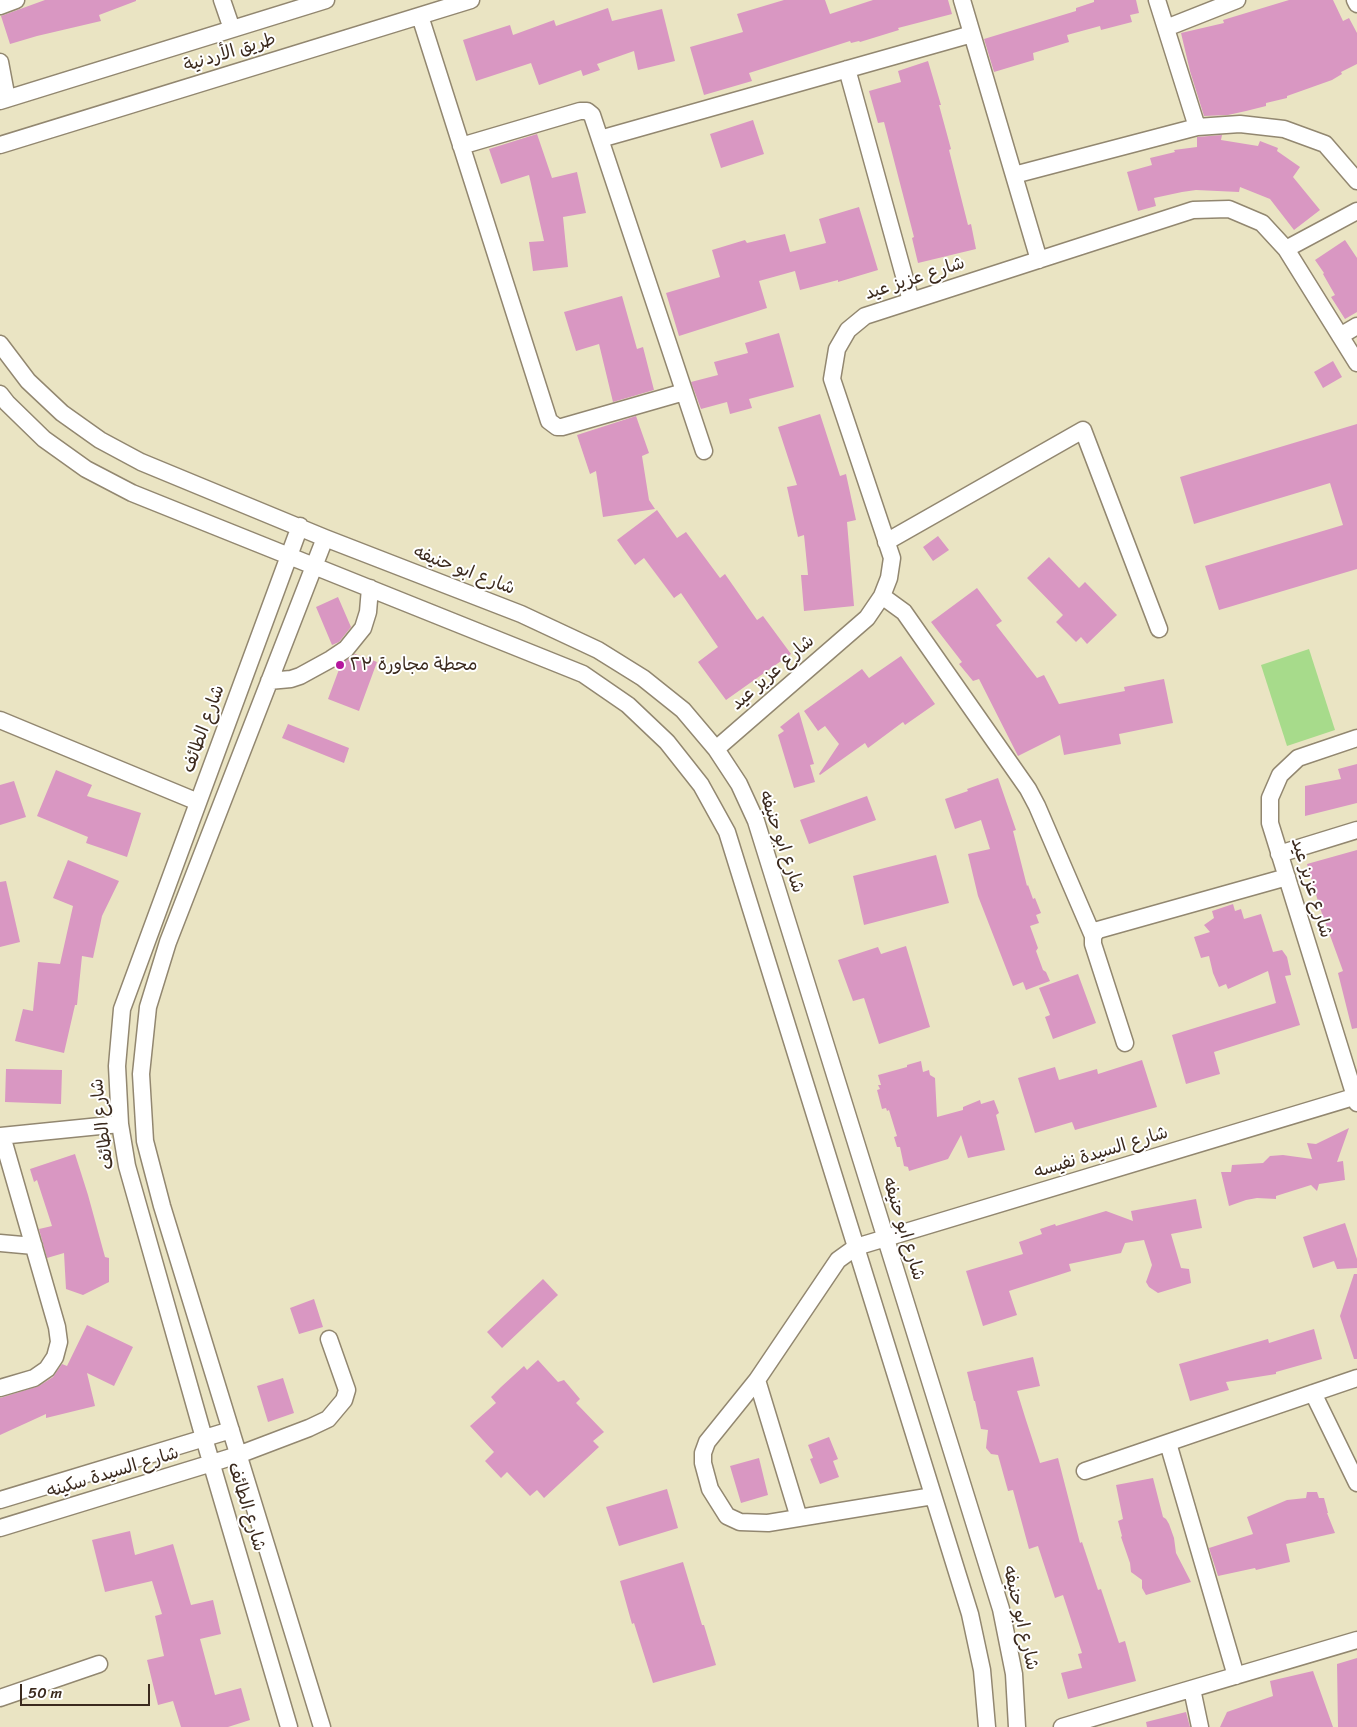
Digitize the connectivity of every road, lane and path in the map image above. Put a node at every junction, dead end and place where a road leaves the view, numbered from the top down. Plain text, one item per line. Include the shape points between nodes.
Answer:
1 (16, 0) edge
2 (222, 0) edge
3 (471, 0) edge
4 (962, 0) edge
5 (1158, 0) edge
6 (1237, 0) edge
7 (1355, 0) edge
8 (320, 1) edge
9 (1357, 4) edge
10 (0, 6) edge
11 (420, 16) junction
12 (1166, 28) junction
13 (232, 29) junction
14 (972, 34) junction
15 (0, 62) edge
16 (847, 69) junction
17 (4, 100) edge
18 (1197, 127) junction
19 (600, 139) junction
20 (0, 144) edge
21 (461, 146) junction
22 (1014, 175) junction
23 (1357, 181) edge
24 (1357, 211) edge
25 (1286, 250) junction
26 (1039, 260) junction
27 (911, 301) junction
28 (1357, 326) edge
29 (1340, 336) junction
30 (0, 344) edge
31 (1357, 363) edge
32 (684, 392) junction
33 (0, 394) edge
34 (704, 451) dead end
35 (300, 526) junction
36 (325, 538) junction
37 (886, 542) junction
38 (289, 556) junction
39 (314, 565) junction
40 (370, 588) junction
41 (882, 596) junction
42 (1159, 629) dead end
43 (269, 681) junction
44 (0, 720) edge
45 (1357, 738) edge
46 (716, 749) junction
47 (198, 802) junction
48 (1357, 830) edge
49 (1279, 854) junction
50 (1287, 877) junction
51 (1093, 936) junction
52 (1125, 1043) dead end
53 (1356, 1098) edge
54 (120, 1124) junction
55 (1, 1136) edge
56 (885, 1238) junction
57 (0, 1244) edge
58 (34, 1246) junction
59 (856, 1247) junction
60 (330, 1339) dead end
61 (1357, 1378) edge
62 (758, 1380) junction
63 (0, 1388) edge
64 (1314, 1393) junction
65 (231, 1430) junction
66 (204, 1438) junction
67 (1168, 1443) junction
68 (238, 1455) junction
69 (212, 1463) junction
70 (1085, 1471) dead end
71 (1357, 1483) edge
72 (933, 1496) junction
73 (0, 1500) edge
74 (799, 1518) junction
75 (0, 1528) edge
76 (1357, 1640) edge
77 (99, 1664) dead end
78 (1236, 1676) junction
79 (1192, 1689) junction
80 (0, 1698) edge
81 (290, 1727) edge
82 (322, 1727) edge
83 (987, 1727) edge
84 (1017, 1727) edge
85 (1062, 1727) edge
86 (1200, 1727) edge

1 - 10 street
2 - 13 street
3 - 11 street, طريق الأردنية
4 - 14 street
5 - 12 street
6 - 12 street
7 - 9 street
8 - 13 street, طريق الأردنية
11 - 20 street, طريق الأردنية
11 - 21 street
12 - 18 street
13 - 17 street, طريق الأردنية
14 - 16 street
14 - 22 street
15 - 17 street
16 - 19 street
16 - 27 street
18 - 22 street
18 - 23 street via 1240,124 1284,129 1325,144
19 - 21 street via 592,115 580,111
19 - 32 street
21 - 32 street via 552,425 562,427
22 - 26 street
24 - 25 street
25 - 26 street, شارع عزيز عيد via 1262,223 1229,209 1193,210
25 - 29 street, شارع عزيز عيد
26 - 27 street, شارع عزيز عيد
27 - 37 street, شارع عزيز عيد via 866,316 848,330 837,348 832,378
28 - 29 street
29 - 31 street, شارع عزيز عيد
30 - 35 street, شارع ابو حنيفه via 28,381 62,413 100,440 141,462
32 - 34 street
33 - 38 street via 44,439 86,469 132,493
35 - 36 street, شارع ابو حنيفه
35 - 38 street, شارع الطائف
36 - 39 street, شارع الطائف
36 - 46 street, شارع ابو حنيفه via 521,614 598,650 643,678 682,710
37 - 41 street, شارع عزيز عيد via 892,558
37 - 42 street via 1083,430
38 - 39 street
38 - 47 street, شارع الطائف
39 - 40 street
39 - 43 street, شارع الطائف
40 - 43 street via 363,628 346,649 300,676
40 - 59 street via 583,674 634,711 667,742 700,785 727,832
41 - 46 street, شارع عزيز عيد via 867,618
41 - 51 street via 904,612 1028,789
43 - 65 street, شارع الطائف via 168,942 148,1007 140,1074 145,1141
44 - 47 street
45 - 49 street, شارع عزيز عيد via 1298,758 1280,775 1270,798 1270,823
46 - 56 street, شارع ابو حنيفه via 739,784 756,821
47 - 54 street, شارع الطائف via 122,1009 117,1066
48 - 49 street
49 - 50 street, شارع عزيز عيد
50 - 51 street via 1098,930
50 - 53 street, شارع عزيز عيد
51 - 52 street
53 - 56 street, شارع السيدة نفيسه
54 - 55 street
54 - 66 street, شارع الطائف via 127,1166
55 - 58 street
56 - 59 street, شارع السيدة نفيسه
56 - 84 street, شارع ابو حنيفه via 1000,1609 1014,1674
57 - 58 street
58 - 63 street via 59,1342 47,1369 34,1378
59 - 62 street via 838,1260
59 - 72 street
60 - 68 street, شارع السيدة سكينه via 347,1390 344,1400 328,1419
61 - 64 street
62 - 74 street
62 - 74 street via 707,1442 703,1453 704,1472 710,1489 727,1516 740,1522 768,1523
64 - 67 street
64 - 71 street
65 - 66 street, شارع السيدة سكينه
65 - 68 street, شارع الطائف
66 - 69 street, شارع الطائف
66 - 73 street, شارع السيدة سكينه
67 - 70 street
67 - 78 street
68 - 69 street, شارع السيدة سكينه
68 - 82 street, شارع الطائف
69 - 75 street, شارع السيدة سكينه
69 - 81 street, شارع الطائف
72 - 74 street
72 - 83 street via 972,1624 982,1670
76 - 78 street
77 - 80 street
78 - 79 street
79 - 85 street
79 - 86 street

